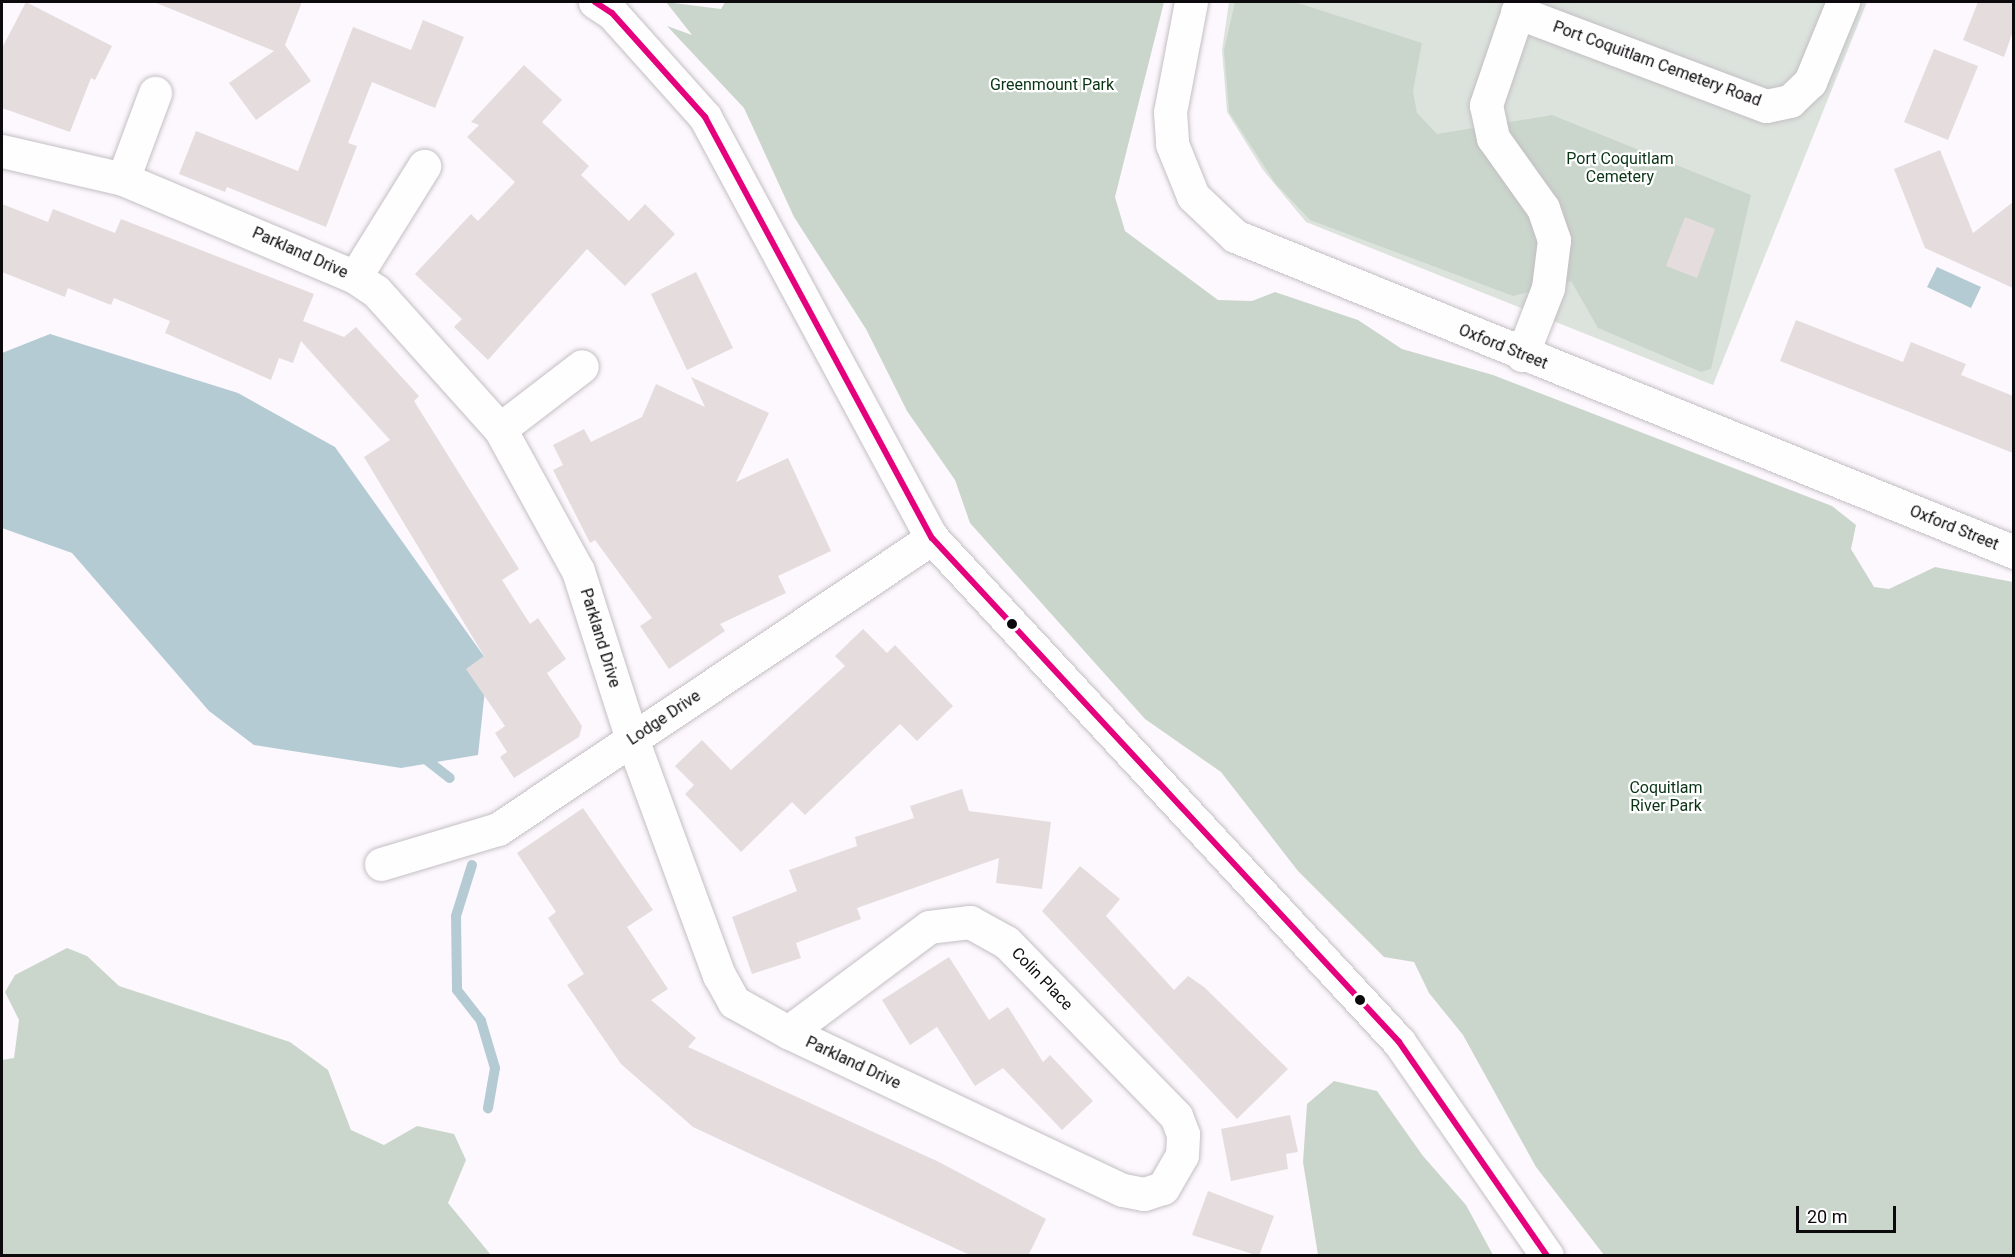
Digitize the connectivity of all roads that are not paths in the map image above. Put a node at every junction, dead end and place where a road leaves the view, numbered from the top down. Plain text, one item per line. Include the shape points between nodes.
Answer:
1 (595, 2) edge
2 (1191, 2) edge
3 (1843, 2) edge
4 (1519, 7) edge
5 (155, 93) dead end
6 (2, 151) edge
7 (424, 166) dead end
8 (123, 179) junction
9 (355, 277) junction
10 (1522, 355) junction
11 (582, 366) dead end
12 (500, 429) junction
13 (932, 538) junction
14 (2013, 552) edge
15 (632, 740) junction
16 (381, 864) dead end
17 (788, 1032) junction
18 (1123, 1190) joint
19 (1546, 1256) edge

1 - 13 street via 612,13 705,117
2 - 10 street, Oxford Street via 1171,128 1181,174 1204,210 1235,236 1272,255
3 - 4 street, Port Coquitlam Cemetery Road via 1810,82 1790,101 1766,106
4 - 10 street, Port Coquitlam Cemetery Road via 1487,92 1486,117 1498,147 1543,208 1555,255
5 - 8 street
6 - 8 street, Parkland Drive
7 - 9 street
8 - 9 street, Parkland Drive
9 - 12 street, Parkland Drive via 376,291
10 - 14 street, Oxford Street
11 - 12 street
12 - 15 street, Parkland Drive via 578,571
13 - 15 street, Lodge Drive
13 - 19 street via 1399,1042
15 - 16 street, Lodge Drive via 498,829
15 - 17 street, Parkland Drive via 727,992 734,1002
17 - 18 street, Parkland Drive
17 - 18 street, Colin Place via 929,927 958,920 985,929 1006,942 1176,1116 1183,1134 1182,1155 1163,1188 1144,1194

